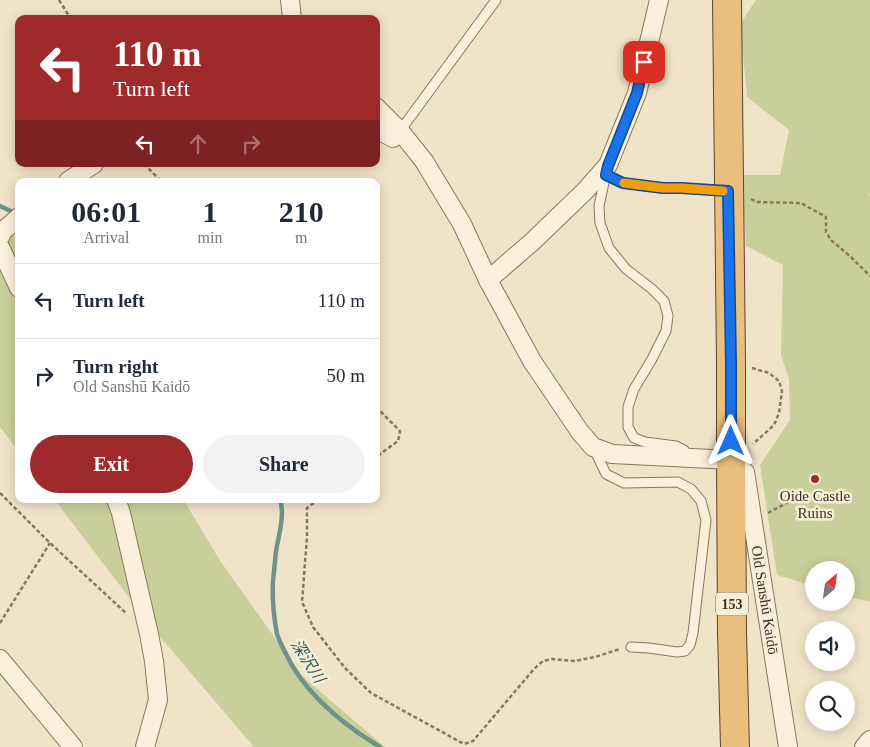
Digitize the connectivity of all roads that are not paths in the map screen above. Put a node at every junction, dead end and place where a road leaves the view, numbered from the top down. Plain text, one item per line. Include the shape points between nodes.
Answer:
1 (290, 0) edge
2 (496, 0) edge
3 (659, 0) edge
4 (726, 0) edge
5 (292, 15) edge
6 (380, 111) edge
7 (380, 131) edge
8 (400, 131) junction
9 (89, 167) edge
10 (607, 170) junction
11 (73, 178) edge
12 (738, 194) junction
13 (0, 247) edge
14 (15, 279) edge
15 (488, 280) junction
16 (593, 447) junction
17 (688, 458) junction
18 (731, 460) junction
19 (117, 503) edge
20 (631, 647) road end
21 (0, 659) edge
22 (870, 740) edge
23 (73, 747) edge
24 (145, 747) edge
25 (735, 747) edge
26 (788, 747) edge
27 (864, 747) edge

1 - 5 street
2 - 8 lane
3 - 10 street via 637,93
4 - 12 highway, 153
6 - 8 street
7 - 8 street via 393,138
8 - 15 street via 424,161 462,224
9 - 11 street
10 - 12 lane via 623,183
10 - 15 street
10 - 17 lane via 599,206 600,223 609,248 626,270 664,302 668,316 666,331 634,389 628,407 628,427 634,438 676,446 684,450
12 - 18 highway, 153 via 731,363
13 - 14 street
15 - 16 street via 532,361
16 - 17 street via 612,454
16 - 20 lane via 606,474 624,483 678,482 691,489 701,501 706,520 690,645 685,651 677,652
17 - 18 street
18 - 25 highway, 153
18 - 26 street, Old Sanshū Kaidō via 746,472
19 - 24 street via 154,661 158,700
21 - 23 street
22 - 27 street

